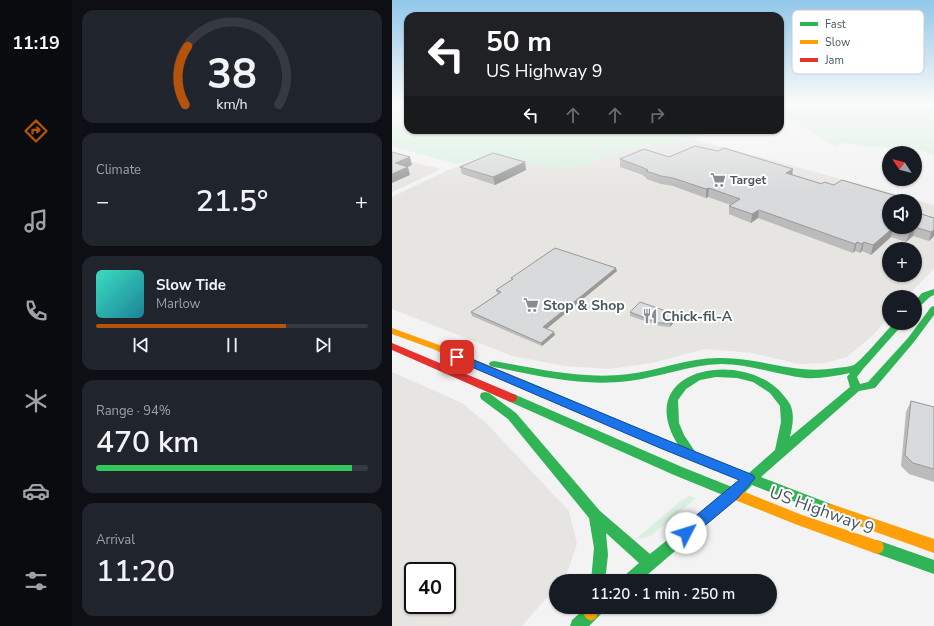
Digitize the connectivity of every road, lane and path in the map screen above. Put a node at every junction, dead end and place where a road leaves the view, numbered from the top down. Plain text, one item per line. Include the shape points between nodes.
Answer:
1 (934, 292) edge
2 (922, 298) edge
3 (934, 309) edge
4 (892, 330) edge
5 (392, 331) edge
6 (392, 346) edge
7 (468, 361) junction
8 (859, 366) junction
9 (454, 374) junction
10 (856, 388) junction
11 (781, 450) junction
12 (692, 456) junction
13 (749, 478) junction
14 (733, 494) junction
15 (595, 515) junction
16 (934, 546) edge
17 (650, 563) junction
18 (934, 567) edge
19 (599, 574) edge
20 (637, 574) edge
21 (588, 614) edge
22 (578, 626) edge

1 - 2 main road
3 - 10 main road via 911,340 871,385
4 - 8 main road
5 - 7 main road, US Highway 9
6 - 9 main road, US Highway 9
7 - 8 main road via 558,377 585,379 645,376 718,361 817,374
7 - 12 main road, US Highway 9
8 - 10 main road via 852,377
9 - 14 main road, US Highway 9
9 - 15 main road via 512,416
10 - 11 main road
11 - 12 main road via 787,414 780,397 771,388 750,376 716,372 692,379 679,390 672,402 670,412 676,431
11 - 13 main road
12 - 13 main road, US Highway 9
13 - 14 main road
13 - 16 main road, US Highway 9
14 - 17 main road
14 - 18 main road, US Highway 9
15 - 17 main road
15 - 19 main road via 601,542
17 - 20 main road
21 - 22 main road

